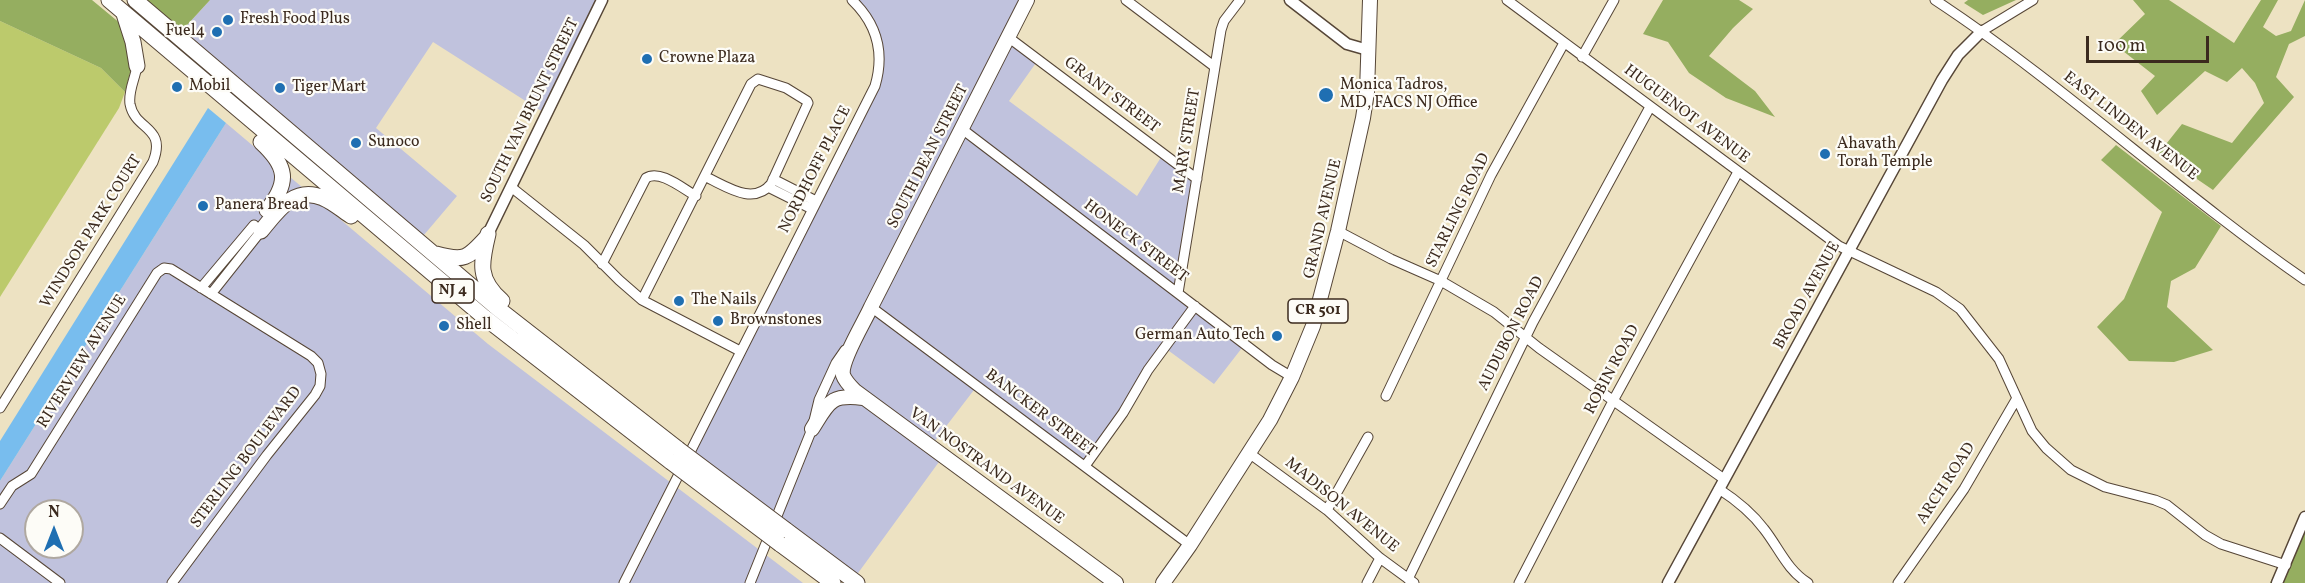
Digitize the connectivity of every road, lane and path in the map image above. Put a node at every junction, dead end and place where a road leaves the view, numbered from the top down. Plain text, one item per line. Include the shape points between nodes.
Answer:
1 (109, 0) edge
2 (135, 0) edge
3 (602, 0) edge
4 (852, 0) edge
5 (1027, 0) edge
6 (1126, 0) edge
7 (1240, 0) edge
8 (1290, 0) edge
9 (1370, 0) edge
10 (1507, 0) edge
11 (1614, 0) edge
12 (1935, 0) edge
13 (2033, 0) edge
14 (124, 14) junction
15 (1982, 31) junction
16 (1008, 37) junction
17 (1564, 43) junction
18 (160, 44) junction
19 (1368, 50) junction
20 (1582, 57) junction
21 (137, 66) junction
22 (1215, 68) junction
23 (1650, 107) junction
24 (238, 110) junction
25 (962, 129) junction
26 (1738, 172) junction
27 (706, 177) junction
28 (1197, 178) junction
29 (770, 183) junction
30 (511, 187) junction
31 (696, 196) junction
32 (814, 205) junction
33 (257, 228) junction
34 (1338, 231) junction
35 (488, 234) junction
36 (388, 236) junction
37 (1849, 252) junction
38 (431, 253) junction
39 (603, 264) junction
40 (2305, 280) edge
41 (1441, 281) junction
42 (201, 288) junction
43 (1178, 293) junction
44 (211, 294) junction
45 (642, 300) junction
46 (1195, 306) junction
47 (872, 307) junction
48 (861, 329) junction
49 (1526, 338) junction
50 (542, 345) junction
51 (740, 351) junction
52 (843, 373) joint
53 (1292, 377) junction
54 (1386, 396) dead end
55 (864, 398) junction
56 (2017, 398) junction
57 (1614, 399) junction
58 (0, 408) edge
59 (812, 429) junction
60 (1368, 437) dead end
61 (1249, 453) junction
62 (675, 456) junction
63 (1085, 466) junction
64 (1722, 484) junction
65 (0, 504) edge
66 (1327, 510) junction
67 (2305, 517) edge
68 (783, 537) junction
69 (0, 538) edge
70 (1190, 545) junction
71 (1380, 558) junction
72 (2286, 565) junction
73 (1411, 581) edge
74 (832, 582) edge
75 (60, 583) edge
76 (171, 583) edge
77 (624, 583) edge
78 (750, 583) edge
79 (857, 583) edge
80 (1116, 583) edge
81 (1162, 583) edge
82 (1367, 583) edge
83 (1519, 583) edge
84 (1668, 583) edge
85 (1808, 583) edge
86 (1898, 583) edge
87 (2277, 583) edge

1 - 14 highway, NJ 4
2 - 38 highway, NJ 4
3 - 30 street, SOUTH VAN BRUNT STREET
4 - 32 street, NORDHOFF PLACE via 874,28 880,57 878,72 872,93
5 - 16 main road, SOUTH DEAN STREET
6 - 22 street
7 - 22 street, MARY STREET via 1222,25
8 - 19 street via 1347,44
9 - 19 main road, GRAND AVENUE / CR 501
10 - 17 street, HUGUENOT AVENUE
11 - 20 street
12 - 15 street, EAST LINDEN AVENUE
13 - 15 street
14 - 18 highway, NJ 4
14 - 21 highway
15 - 37 street, BROAD AVENUE via 1958,55 1942,80
15 - 40 street, EAST LINDEN AVENUE
16 - 25 main road, SOUTH DEAN STREET
16 - 28 street, GRANT STREET
17 - 20 street, HUGUENOT AVENUE
17 - 41 street, STARLING ROAD via 1491,175
18 - 21 highway via 146,52
18 - 24 highway, NJ 4
19 - 34 main road, GRAND AVENUE / CR 501 via 1365,111
20 - 23 street, HUGUENOT AVENUE
21 - 58 street, WINDSOR PARK COURT via 130,104 135,117 156,139 156,156
22 - 28 street, MARY STREET
23 - 26 street, HUGUENOT AVENUE
23 - 49 street, AUDUBON ROAD
24 - 33 highway via 259,141 276,157 283,175 277,198
24 - 36 highway, NJ 4
25 - 43 street, HONECK STREET
25 - 47 main road, SOUTH DEAN STREET
26 - 37 street, HUGUENOT AVENUE
26 - 57 street, ROBIN ROAD
27 - 29 street via 750,195 763,192
27 - 29 street via 758,79 786,88 808,103
27 - 31 street
28 - 43 street, MARY STREET
29 - 32 street
30 - 35 street, SOUTH VAN BRUNT STREET
30 - 39 street
31 - 39 street via 658,175 646,178
31 - 45 street
32 - 51 street, NORDHOFF PLACE
33 - 36 highway via 285,202 296,196 312,195
33 - 42 street
33 - 44 street
34 - 41 street
34 - 53 main road, GRAND AVENUE / CR 501 via 1317,314
35 - 38 highway via 465,258
35 - 50 highway via 482,266 487,284 521,317
36 - 62 highway, NJ 4 via 530,354
37 - 56 street, HUGUENOT AVENUE via 1936,292 1960,309 1998,359
37 - 64 street, BROAD AVENUE
38 - 50 highway, NJ 4
39 - 45 street
41 - 49 street via 1494,312
41 - 54 street, STARLING ROAD
42 - 44 street, STERLING BOULEVARD
42 - 65 street, RIVERVIEW AVENUE via 171,269 160,269 31,474 10,488
43 - 46 street, HONECK STREET
44 - 76 street, STERLING BOULEVARD via 311,356 319,366 321,381 315,395
45 - 51 street
46 - 53 street, HONECK STREET
46 - 63 street
47 - 48 main road, SOUTH DEAN STREET
47 - 63 street, BANCKER STREET
48 - 52 main road, SOUTH DEAN STREET
48 - 59 street, SOUTH DEAN STREET via 836,363 819,400
49 - 57 street
49 - 73 street, AUDUBON ROAD
50 - 62 highway, NJ 4
51 - 77 street, NORDHOFF PLACE
52 - 55 main road, VAN NOSTRAND AVENUE via 850,386
53 - 61 main road, GRAND AVENUE / CR 501
55 - 59 main road via 844,396 834,400
55 - 80 main road, VAN NOSTRAND AVENUE
56 - 72 street, HUGUENOT AVENUE via 2032,431 2071,470 2104,487 2167,505 2221,544
56 - 86 street, ARCH ROAD via 1964,489
57 - 64 street
57 - 83 street, ROBIN ROAD
59 - 78 street, SOUTH DEAN STREET
60 - 66 street
61 - 66 street, MADISON AVENUE
61 - 70 main road, GRAND AVENUE / CR 501
62 - 68 highway, NJ 4, bridge
63 - 70 street, BANCKER STREET
64 - 84 street, BROAD AVENUE
64 - 85 street via 1764,528 1788,566
66 - 71 street, MADISON AVENUE
67 - 72 street
68 - 74 highway, NJ 4
68 - 79 highway, NJ 4
69 - 75 street
70 - 81 main road, GRAND AVENUE / CR 501
71 - 73 street, MADISON AVENUE
71 - 82 street
72 - 87 street

